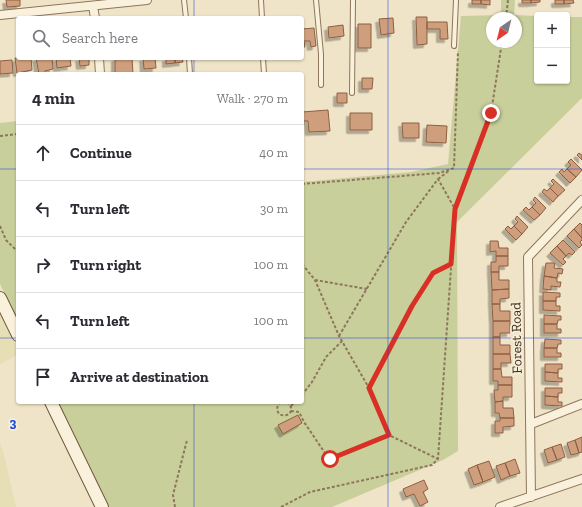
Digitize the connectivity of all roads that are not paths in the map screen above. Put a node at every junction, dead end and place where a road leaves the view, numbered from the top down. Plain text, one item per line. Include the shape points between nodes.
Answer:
1 (147, 0) edge
2 (184, 0) edge
3 (261, 0) edge
4 (316, 0) edge
5 (353, 0) edge
6 (456, 0) edge
7 (93, 6) junction
8 (0, 15) edge
9 (95, 16) edge
10 (186, 16) edge
11 (262, 16) edge
12 (456, 46) road end
13 (100, 60) edge
14 (189, 60) edge
15 (263, 60) edge
16 (100, 72) edge
17 (190, 72) edge
18 (264, 72) edge
19 (321, 85) dead end
20 (352, 92) dead end
21 (582, 200) edge
22 (0, 298) edge
23 (16, 331) edge
24 (52, 404) edge
25 (582, 404) edge
26 (530, 424) junction
27 (582, 479) edge
28 (531, 497) junction
29 (102, 507) edge
30 (500, 507) edge

1 - 7 street
2 - 10 lane
3 - 11 lane
4 - 19 lane
5 - 20 lane
6 - 12 lane
7 - 8 street
7 - 9 street
13 - 16 street
14 - 17 lane
15 - 18 lane
21 - 26 street, Forest Road via 528,258
22 - 23 street
24 - 29 street
25 - 26 street
26 - 28 street, Forest Road
27 - 28 street
28 - 30 street

